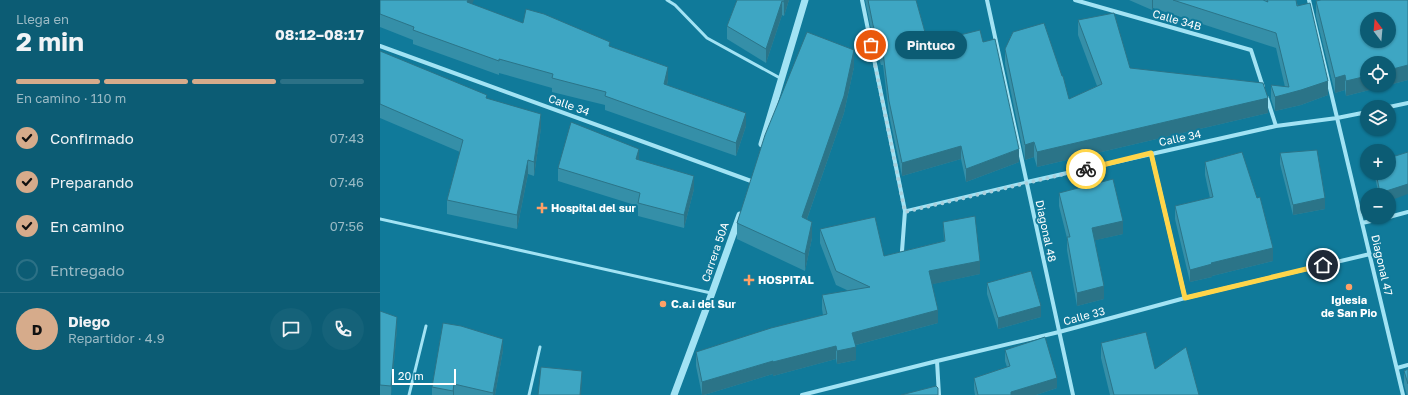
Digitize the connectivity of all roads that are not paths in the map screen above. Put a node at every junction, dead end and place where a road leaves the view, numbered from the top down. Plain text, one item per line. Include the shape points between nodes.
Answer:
1 (667, 0) edge
2 (805, 0) edge
3 (862, 0) edge
4 (987, 0) edge
5 (1075, 0) edge
6 (1309, 0) edge
7 (1319, 7) edge
8 (1311, 9) junction
9 (380, 46) edge
10 (782, 79) junction
11 (1408, 103) edge
12 (1396, 106) edge
13 (1360, 113) edge
14 (1337, 118) junction
15 (1276, 126) junction
16 (760, 152) edge
17 (1151, 153) junction
18 (752, 178) joint
19 (1027, 182) junction
20 (749, 189) edge
21 (741, 211) edge
22 (905, 212) junction
23 (1408, 212) edge
24 (1360, 215) edge
25 (1396, 215) edge
26 (380, 220) edge
27 (1362, 224) edge
28 (902, 251) edge
29 (1370, 254) junction
30 (712, 293) junction
31 (1185, 298) junction
32 (426, 326) dead end
33 (1059, 332) junction
34 (540, 347) dead end
35 (937, 361) junction
36 (1408, 365) edge
37 (1397, 368) junction
38 (814, 394) edge
39 (410, 395) edge
40 (529, 395) edge
41 (674, 395) edge
42 (802, 395) edge
43 (939, 395) edge
44 (1073, 395) edge
45 (1403, 395) edge

1 - 10 lane via 707,38
2 - 10 street
3 - 22 street
4 - 19 street, Diagonal 48
5 - 15 street, Calle 34B via 1251,50
6 - 8 street, Diagonal 47
7 - 8 street
8 - 14 street, Diagonal 47
9 - 18 street, Calle 34
10 - 16 street
11 - 12 street
13 - 14 street, Calle 34
14 - 15 street, Calle 34
14 - 24 street, Diagonal 47
15 - 17 street, Calle 34
17 - 19 street, Calle 34
17 - 31 street
18 - 20 street
19 - 22 lane, Calle 34
19 - 33 street, Diagonal 48
21 - 30 street, Carrera 50A
22 - 28 street
23 - 25 street
26 - 30 lane
27 - 29 street, Diagonal 47
29 - 31 street, Calle 33
29 - 37 street, Diagonal 47
30 - 41 street, Carrera 50A
31 - 33 street, Calle 33
32 - 39 lane
33 - 35 street, Calle 33
33 - 44 street, Diagonal 48
34 - 40 lane
35 - 38 street, Calle 33
35 - 43 street
36 - 37 street
37 - 45 street, Diagonal 47
38 - 42 street, Calle 33

